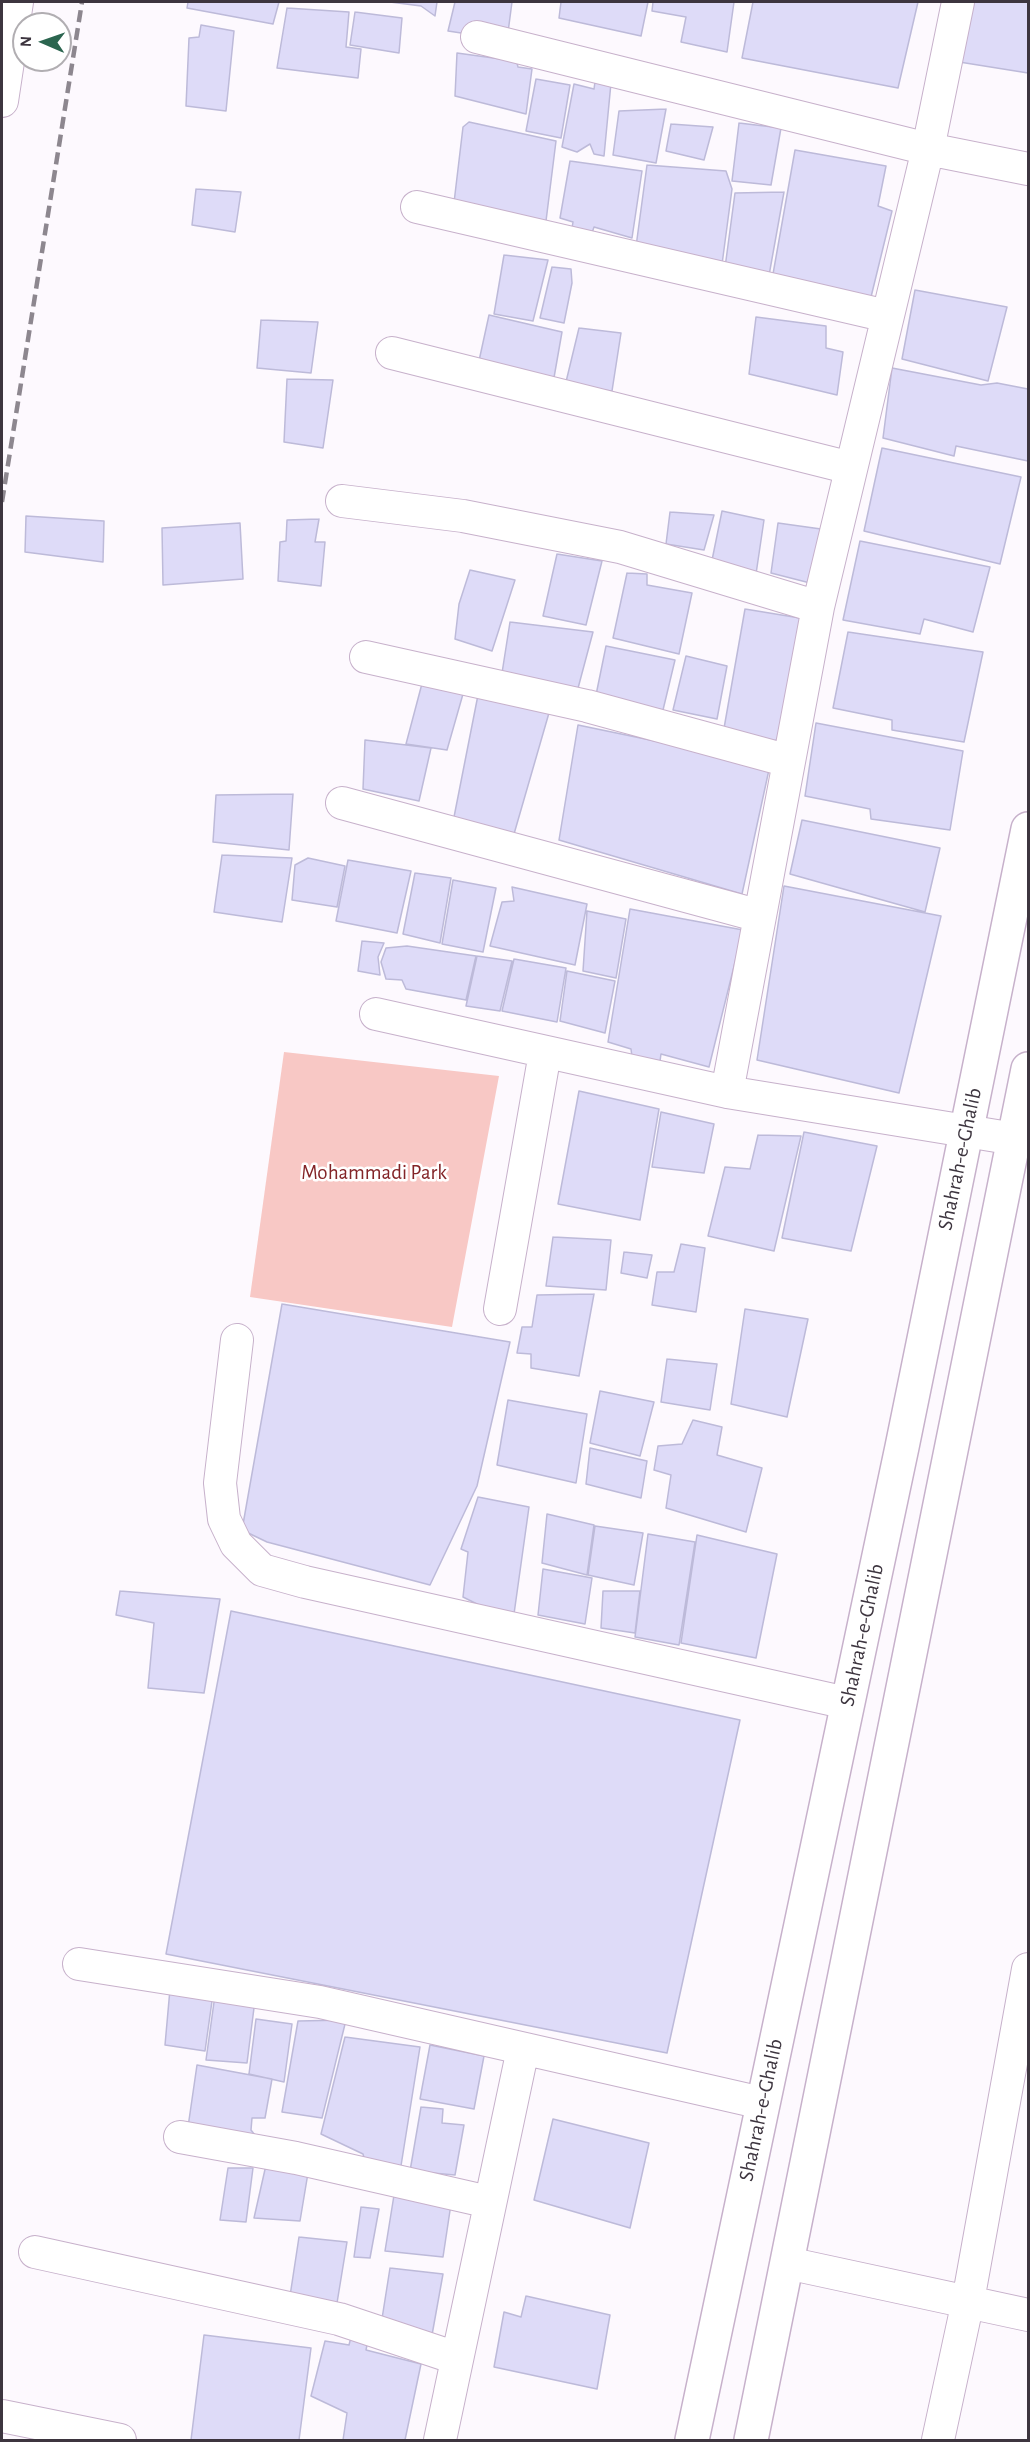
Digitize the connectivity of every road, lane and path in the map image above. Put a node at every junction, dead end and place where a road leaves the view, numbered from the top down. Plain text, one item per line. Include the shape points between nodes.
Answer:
1 (17, 2) edge
2 (958, 2) edge
3 (477, 37) dead end
4 (2, 101) edge
5 (928, 149) junction
6 (1029, 169) edge
7 (417, 207) dead end
8 (887, 316) junction
9 (392, 353) dead end
10 (851, 468) junction
11 (342, 501) dead end
12 (818, 608) junction
13 (366, 657) dead end
14 (789, 761) junction
15 (342, 804) dead end
16 (1029, 829) edge
17 (760, 916) junction
18 (376, 1014) dead end
19 (545, 1053) junction
20 (1029, 1069) edge
21 (728, 1092) junction
22 (966, 1130) junction
23 (1015, 1139) junction
24 (500, 1309) dead end
25 (237, 1340) dead end
26 (847, 1703) junction
27 (79, 1964) dead end
28 (1029, 1969) edge
29 (522, 2049) junction
30 (762, 2103) junction
31 (180, 2136) dead end
32 (489, 2202) junction
33 (35, 2252) dead end
34 (788, 2262) junction
35 (968, 2301) junction
36 (1029, 2315) edge
37 (456, 2358) junction
38 (2, 2416) edge
39 (120, 2440) edge
40 (440, 2440) edge
41 (692, 2440) edge
42 (751, 2440) edge
43 (938, 2440) edge

1 - 4 street
2 - 5 street
3 - 5 street
5 - 6 street
5 - 8 street
7 - 8 street
8 - 10 street
9 - 10 street
10 - 12 street
11 - 12 street via 463,516 620,548
12 - 14 street
13 - 14 street via 587,706
14 - 17 street
15 - 17 street
16 - 22 main road, Shahrah-e-Ghalib
17 - 21 street
18 - 19 street
19 - 21 street
19 - 24 street
20 - 23 main road
21 - 22 street
22 - 23 street
22 - 26 main road, Shahrah-e-Ghalib
23 - 34 main road
25 - 26 street via 220,1483 224,1519 236,1544 261,1570
26 - 30 main road, Shahrah-e-Ghalib
27 - 29 street via 320,2002
28 - 35 street
29 - 30 street
29 - 32 street
30 - 41 main road, Shahrah-e-Ghalib
31 - 32 street
32 - 37 street
33 - 37 street via 339,2319
34 - 35 street
34 - 42 main road
35 - 36 street
35 - 43 street
37 - 40 street
38 - 39 street

